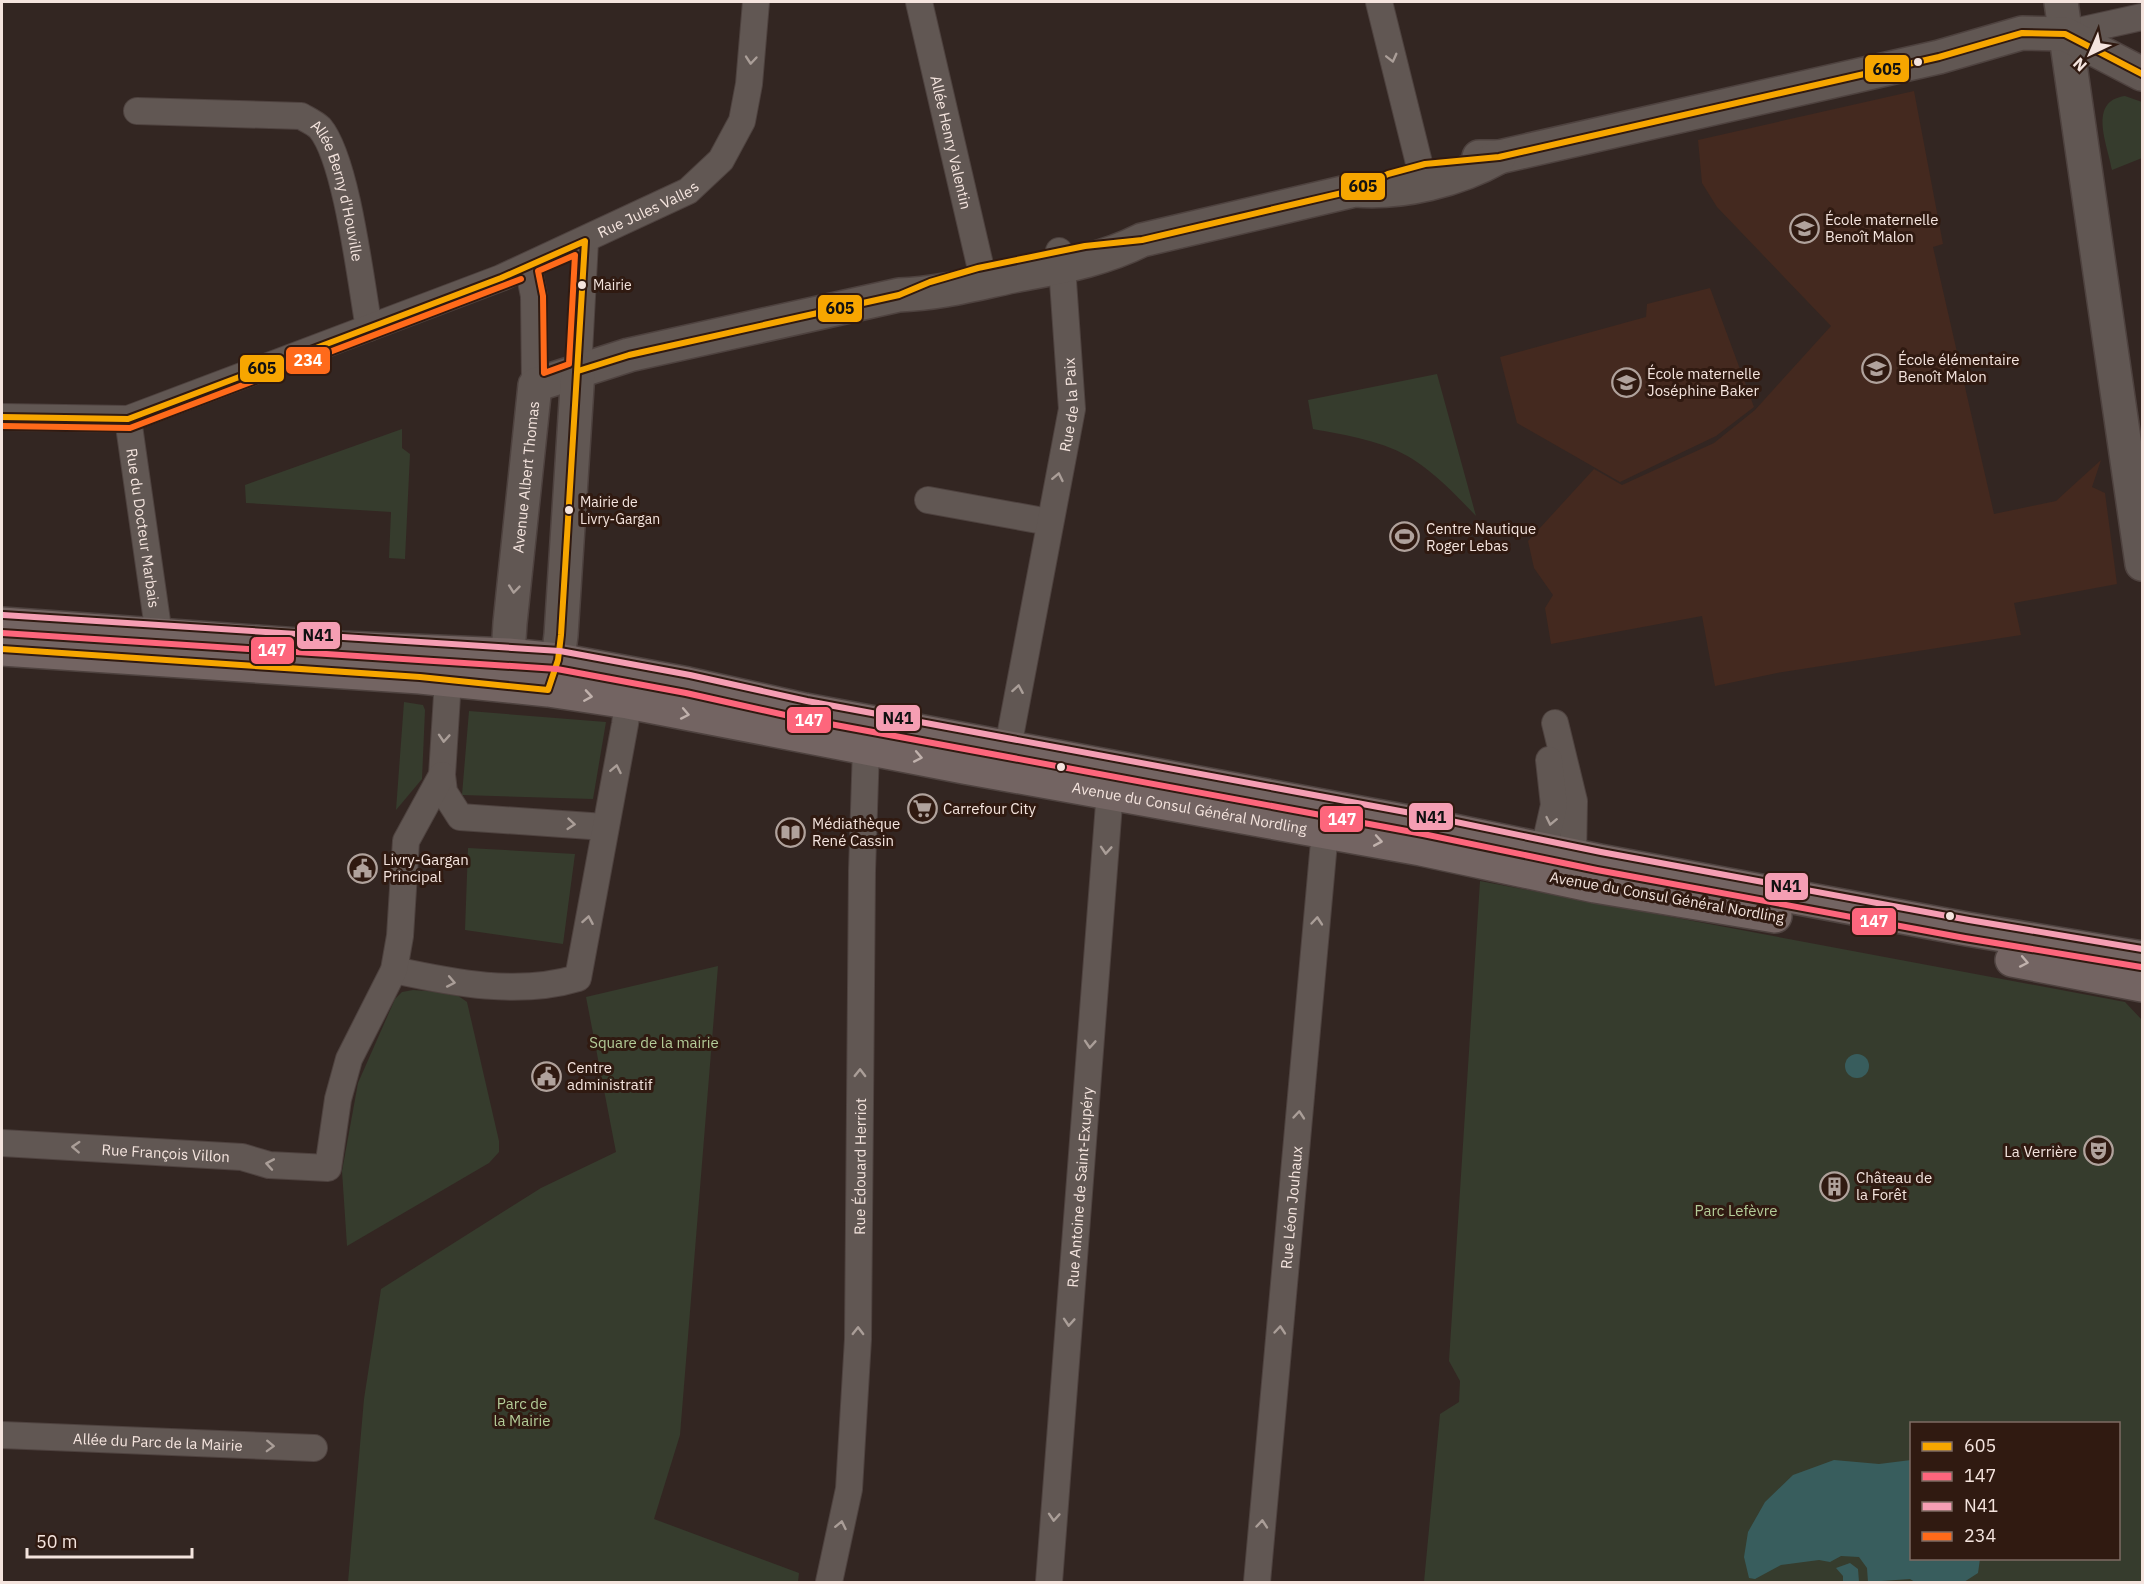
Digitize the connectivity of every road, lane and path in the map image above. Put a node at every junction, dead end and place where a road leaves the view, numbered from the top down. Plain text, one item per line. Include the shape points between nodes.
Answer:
1 (756, 2) edge
2 (919, 2) edge
3 (1379, 2) edge
4 (2061, 2) edge
5 (2142, 17) edge
6 (2065, 34) junction
7 (2142, 74) edge
8 (137, 111) dead end
9 (1422, 175) junction
10 (585, 241) junction
11 (1060, 259) junction
12 (528, 266) junction
13 (982, 275) junction
14 (369, 328) junction
15 (578, 371) junction
16 (535, 385) junction
17 (2, 417) edge
18 (128, 419) junction
19 (928, 500) dead end
20 (1049, 522) junction
21 (2142, 564) edge
22 (2, 624) edge
23 (159, 635) junction
24 (2, 649) edge
25 (609, 669) junction
26 (509, 670) junction
27 (553, 675) junction
28 (448, 680) junction
29 (627, 702) junction
30 (1008, 747) junction
31 (866, 748) junction
32 (442, 775) junction
33 (1110, 791) junction
34 (460, 817) junction
35 (415, 826) junction
36 (604, 827) junction
37 (1325, 831) junction
38 (2142, 958) edge
39 (394, 970) junction
40 (2142, 985) edge
41 (2, 1143) edge
42 (2, 1435) edge
43 (314, 1448) dead end
44 (829, 1582) edge
45 (1049, 1582) edge
46 (1257, 1582) edge

1 -> 10 street, Rue Jules Valles via 746,105 722,160 688,191
2 - 13 street, Allée Henry Valentin
3 -> 9 street
4 - 6 main road
5 - 6 street
6 - 7 main road
6 - 9 main road via 2024,48 1968,58 1939,57 1499,157 1470,157
6 - 21 main road
8 - 14 street, Allée Berny d'Houville via 301,116 319,128 332,151 347,203
9 - 11 main road via 1374,179 1355,190 1143,240 1107,240
10 - 12 street, Rue Jules Valles
10 - 15 street
11 - 13 main road
20 -> 11 street, Rue de la Paix via 1072,409
12 - 14 street, Rue Jules Valles
12 - 16 street, Avenue Albert Thomas via 534,296
13 - 15 main road via 924,282 899,295 629,355
14 - 18 street, Rue Jules Valles
15 - 16 main road
15 - 27 main road
16 -> 26 main road, Avenue Albert Thomas
17 - 18 street, Rue Jules Valles
18 - 23 street, Rue du Docteur Marbais
19 - 20 street
30 -> 20 street, Rue de la Paix
22 - 23 main road
23 - 26 main road via 342,648
24 - 28 main road, Avenue du Consul Général Nordling
25 - 27 main road, Avenue du Consul Général Nordling
25 - 29 street
25 - 30 main road, Avenue du Consul Général Nordling
26 - 27 main road, Avenue du Consul Général Nordling
26 - 28 main road, Avenue du Consul Général Nordling
27 -> 29 main road, Avenue du Consul Général Nordling
28 -> 32 street
29 -> 31 main road, Avenue du Consul Général Nordling
36 -> 29 street
38 -> 30 main road, Avenue du Consul Général Nordling via 1978,932
31 -> 33 main road, Avenue du Consul Général Nordling
44 -> 31 street, Rue Édouard Herriot via 849,1489 857,1351
32 - 34 street via 444,792
32 - 35 street
33 - 37 main road, Avenue du Consul Général Nordling
33 -> 45 street, Rue Antoine de Saint-Exupéry
34 - 35 street
34 -> 36 street
35 - 39 street via 406,841
39 -> 36 street via 471,986 527,986 578,978
37 -> 40 main road, Avenue du Consul Général Nordling via 1595,886 1883,935
46 -> 37 street, Rue Léon Jouhaux
39 -> 41 street, Rue François Villon via 349,1059 338,1099 328,1168 269,1165 242,1157
42 -> 43 street, Allée du Parc de la Mairie

